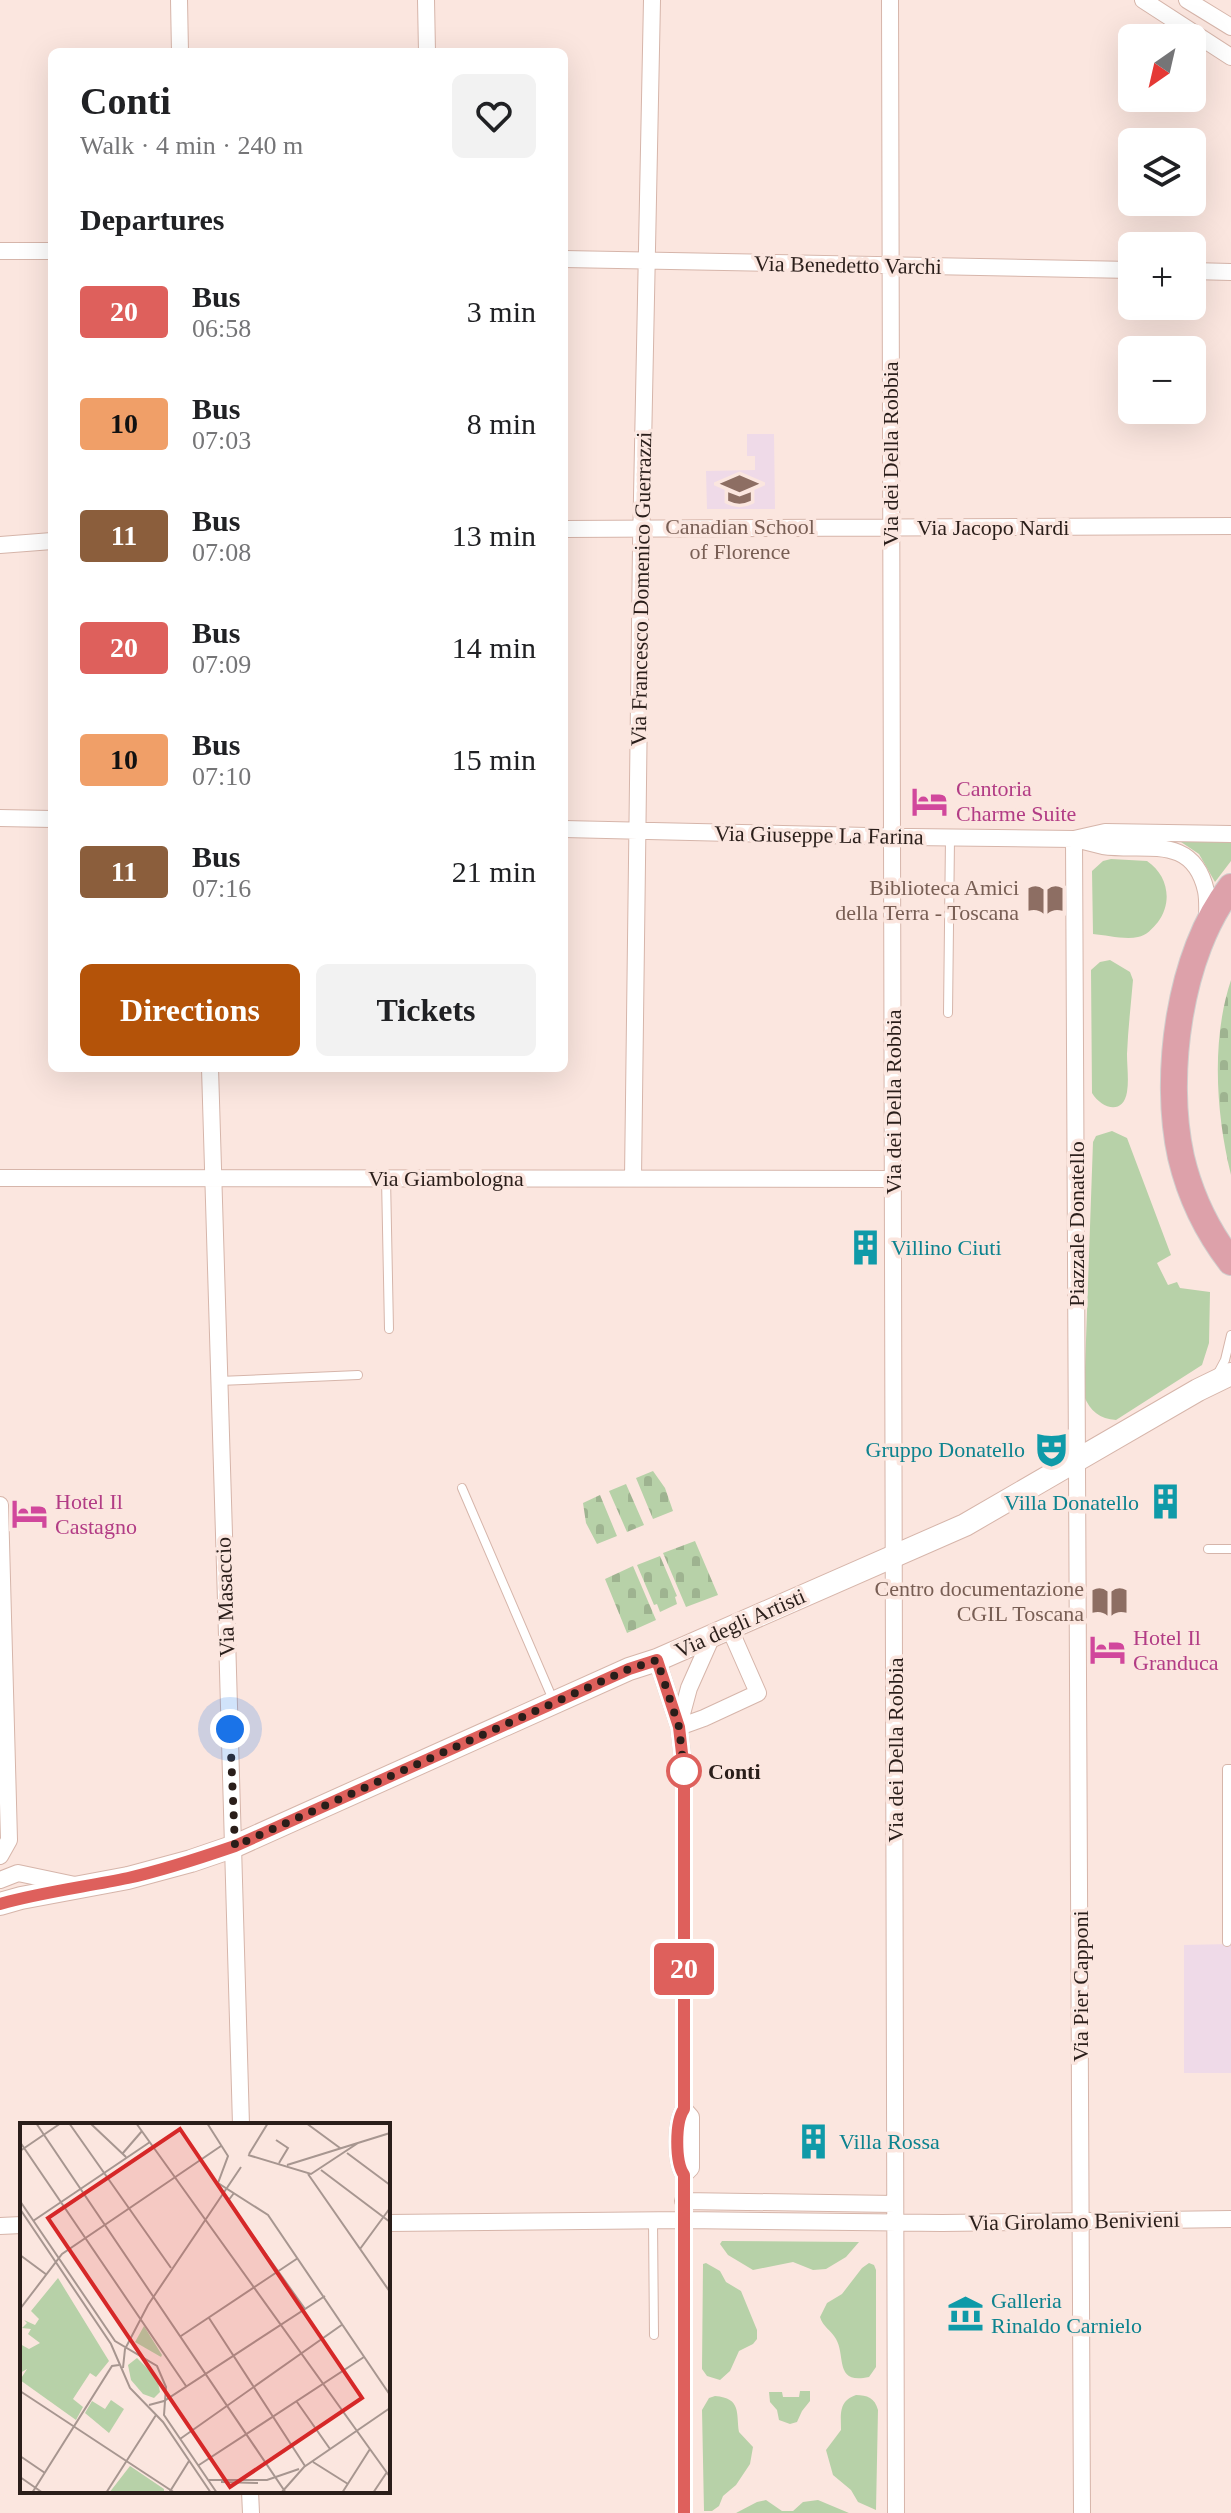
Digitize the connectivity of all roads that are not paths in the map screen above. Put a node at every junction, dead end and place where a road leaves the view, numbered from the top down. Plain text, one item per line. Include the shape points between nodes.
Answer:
1 (179, 0) edge
2 (426, 0) edge
3 (652, 0) edge
4 (890, 0) edge
5 (1143, 0) edge
6 (1187, 0) edge
7 (1231, 27) edge
8 (180, 48) edge
9 (427, 48) edge
10 (1227, 53) edge
11 (0, 251) edge
12 (48, 251) edge
13 (568, 259) edge
14 (647, 261) junction
15 (890, 265) junction
16 (1118, 270) edge
17 (1206, 271) edge
18 (1231, 272) edge
19 (1231, 526) edge
20 (642, 528) junction
21 (891, 528) junction
22 (568, 529) edge
23 (48, 541) edge
24 (0, 545) edge
25 (0, 818) edge
26 (48, 819) edge
27 (568, 829) edge
28 (637, 830) junction
29 (1231, 834) edge
30 (892, 837) junction
31 (950, 837) junction
32 (1074, 839) junction
33 (1231, 887) edge
34 (1207, 923) junction
35 (948, 1013) dead end
36 (210, 1072) edge
37 (386, 1177) junction
38 (0, 1178) edge
39 (213, 1178) junction
40 (633, 1178) junction
41 (893, 1179) junction
42 (1226, 1256) edge
43 (389, 1329) dead end
44 (1231, 1335) edge
45 (358, 1375) dead end
46 (1222, 1379) edge
47 (219, 1381) junction
48 (1077, 1459) junction
49 (462, 1488) dead end
50 (0, 1505) edge
51 (1208, 1549) dead end
52 (1231, 1549) edge
53 (894, 1555) junction
54 (721, 1631) junction
55 (657, 1660) junction
56 (554, 1703) junction
57 (679, 1727) junction
58 (1231, 1769) edge
59 (235, 1846) junction
60 (0, 1856) edge
61 (0, 1880) edge
62 (81, 1886) junction
63 (0, 1904) edge
64 (1227, 1942) dead end
65 (241, 2123) edge
66 (683, 2201) junction
67 (895, 2204) junction
68 (1231, 2219) edge
69 (684, 2220) junction
70 (653, 2221) junction
71 (1081, 2221) junction
72 (895, 2222) junction
73 (390, 2223) edge
74 (20, 2225) edge
75 (0, 2226) edge
76 (654, 2335) dead end
77 (250, 2493) edge
78 (251, 2513) edge
79 (684, 2513) edge
80 (896, 2513) edge
81 (1082, 2513) edge

1 - 8 street
2 - 9 street
3 - 14 street, Via Francesco Domenico Guerrazzi
4 - 15 street, Via dei Della Robbia
5 - 10 street
6 - 7 street
11 - 12 street
13 - 14 street, Via Benedetto Varchi
14 - 15 street, Via Benedetto Varchi
14 - 20 street, Via Francesco Domenico Guerrazzi
15 - 16 street, Via Benedetto Varchi
15 - 21 street, Via dei Della Robbia
17 - 18 street
19 - 21 street, Via Jacopo Nardi
20 - 21 street, Via Jacopo Nardi
20 - 22 street, Via Jacopo Nardi
20 - 28 street, Via Francesco Domenico Guerrazzi
21 - 30 street, Via dei Della Robbia
23 - 24 street
25 - 26 street
27 - 28 street, Via Giuseppe La Farina
28 - 30 street, Via Giuseppe La Farina
28 - 40 street, Via Francesco Domenico Guerrazzi
29 - 32 street via 1105,832
30 - 31 street, Via Giuseppe La Farina
30 - 41 street, Via dei Della Robbia
31 - 32 street, Via Giuseppe La Farina
31 - 35 lane
32 - 34 street via 1104,846 1165,847 1183,854 1206,890
32 - 48 street, Piazzale Donatello
33 - 34 main road
34 - 42 main road via 1180,1018 1176,1108 1181,1159 1198,1208
36 - 39 street, Via Masaccio
37 - 39 street, Via Giambologna
37 - 40 street, Via Giambologna
37 - 43 lane
38 - 39 street, Via Giambologna
39 - 47 street, Via Masaccio
40 - 41 street, Via Giambologna
41 - 53 street, Via dei Della Robbia
44 - 46 lane
45 - 47 lane
46 - 48 street
47 - 59 street, Via Masaccio
48 - 53 street, Via degli Artisti via 994,1510
48 - 71 street, Via Pier Capponi
49 - 56 lane
50 - 60 street via 9,1840
51 - 52 lane
53 - 54 street, Via degli Artisti
53 - 67 street, Via dei Della Robbia
54 - 55 street, Via degli Artisti
54 - 57 street via 689,1688
54 - 57 street via 758,1693
55 - 56 street, Via degli Artisti
55 - 57 street
56 - 59 street, Via degli Artisti
57 - 66 street via 684,1771 684,2109 691,2117 691,2168 684,2175
58 - 64 lane
59 - 62 street, Via degli Artisti
59 - 65 street, Via Masaccio
61 - 62 street, Via degli Artisti via 18,1873
62 - 63 street, Via degli Artisti
66 - 67 street
66 - 69 street
67 - 72 street, Via dei Della Robbia
68 - 71 street, Via Girolamo Benivieni
69 - 70 street, Via Girolamo Benivieni
69 - 72 street, Via Girolamo Benivieni
69 - 79 street
70 - 73 street, Via Girolamo Benivieni
70 - 76 lane
71 - 72 street, Via Girolamo Benivieni
71 - 81 street, Via Pier Capponi
72 - 80 street, Via dei Della Robbia
74 - 75 street
77 - 78 street

